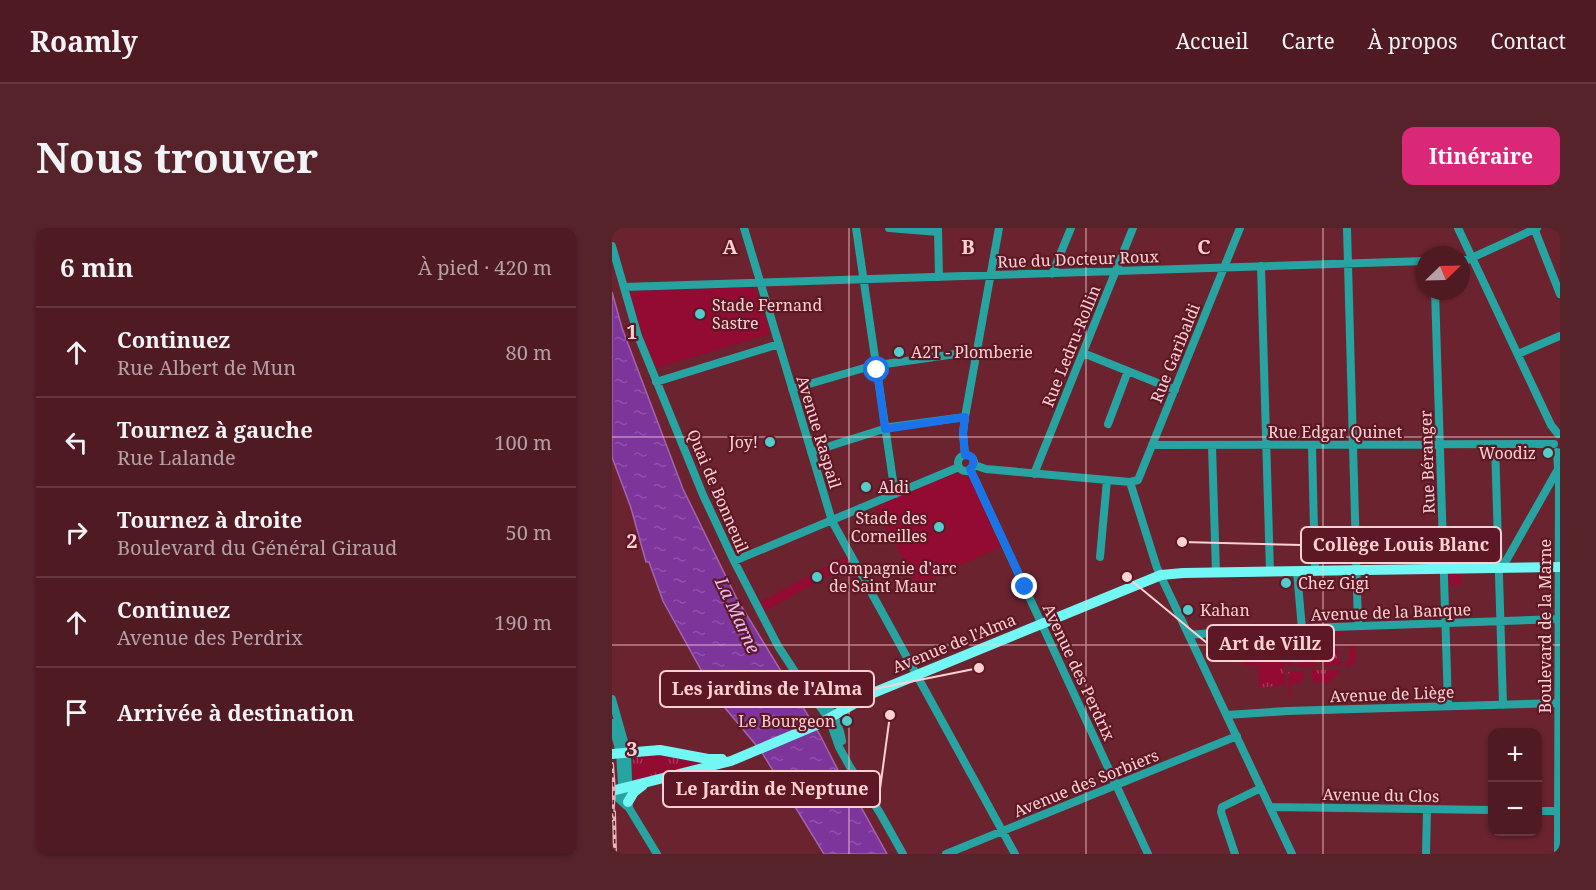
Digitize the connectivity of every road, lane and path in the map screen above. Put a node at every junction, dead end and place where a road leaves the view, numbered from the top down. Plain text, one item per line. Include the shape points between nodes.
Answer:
1 (744, 228) edge
2 (856, 228) edge
3 (889, 228) edge
4 (999, 228) edge
5 (1071, 228) edge
6 (1133, 228) edge
7 (1240, 228) edge
8 (1347, 228) edge
9 (1458, 228) edge
10 (1535, 228) edge
11 (938, 230) edge
12 (612, 246) edge
13 (1472, 257) junction
14 (1416, 261) edge
15 (1348, 263) junction
16 (1261, 267) junction
17 (1223, 269) junction
18 (1116, 272) junction
19 (1052, 274) junction
20 (991, 275) junction
21 (939, 277) junction
22 (864, 279) junction
23 (760, 283) junction
24 (624, 287) junction
25 (1560, 294) edge
26 (1436, 300) edge
27 (1560, 336) edge
28 (779, 344) junction
29 (977, 351) junction
30 (1083, 353) junction
31 (1518, 354) junction
32 (876, 365) junction
33 (1128, 371) junction
34 (657, 381) junction
35 (792, 389) junction
36 (1174, 390) junction
37 (965, 417) junction
38 (1108, 424) dead end
39 (885, 429) junction
40 (1559, 432) edge
41 (1353, 445) junction
42 (1440, 445) junction
43 (1495, 445) junction
44 (1152, 446) junction
45 (1212, 446) junction
46 (1266, 446) junction
47 (1312, 446) junction
48 (1557, 451) edge
49 (811, 452) junction
50 (965, 455) junction
51 (959, 467) junction
52 (972, 467) junction
53 (1559, 469) edge
54 (1034, 474) junction
55 (1107, 480) junction
56 (1130, 482) junction
57 (895, 494) junction
58 (832, 520) junction
59 (1100, 557) dead end
60 (734, 561) junction
61 (1559, 567) edge
62 (1499, 568) junction
63 (1444, 569) junction
64 (1357, 570) junction
65 (1315, 571) junction
66 (1270, 572) junction
67 (1297, 572) junction
68 (1216, 573) junction
69 (1161, 575) junction
70 (1559, 619) edge
71 (1500, 621) junction
72 (1444, 623) junction
73 (1042, 624) junction
74 (1358, 626) junction
75 (1302, 629) junction
76 (1189, 635) junction
77 (917, 675) junction
78 (1559, 685) edge
79 (612, 699) edge
80 (1559, 703) edge
81 (1448, 705) junction
82 (1503, 705) junction
83 (1227, 715) junction
84 (831, 717) junction
85 (612, 723) edge
86 (1237, 736) junction
87 (752, 752) junction
88 (620, 753) edge
89 (1116, 785) junction
90 (1261, 788) junction
91 (622, 796) edge
92 (1270, 807) junction
93 (1427, 810) junction
94 (1488, 810) edge
95 (1542, 811) edge
96 (1559, 811) edge
97 (1002, 832) junction
98 (657, 854) edge
99 (903, 854) edge
100 (946, 854) edge
101 (1015, 854) edge
102 (1148, 854) edge
103 (1235, 854) edge
104 (1292, 854) edge
105 (1426, 854) edge
106 (1558, 854) edge

1 - 23 street, Avenue Raspail
2 - 22 street
3 - 11 street
4 - 20 street
5 - 19 street
6 - 18 street, Rue Ledru-Rollin
7 - 17 street, Rue Garibaldi
8 - 15 street
9 - 13 street
10 - 13 street
10 - 25 street
11 - 21 street
12 - 24 street, Quai de Bonneuil
13 - 31 street
14 - 15 street, Rue du Docteur Roux
15 - 16 street, Rue du Docteur Roux
15 - 41 street
16 - 17 street, Rue du Docteur Roux
16 - 46 street
17 - 18 street, Rue du Docteur Roux
17 - 36 street, Rue Garibaldi
18 - 19 street, Rue du Docteur Roux
18 - 30 street, Rue Ledru-Rollin
19 - 20 street, Rue du Docteur Roux
20 - 21 street, Rue du Docteur Roux
20 - 29 street
21 - 22 street, Rue du Docteur Roux
22 - 23 street, Rue du Docteur Roux
22 - 32 street
23 - 24 street, Rue du Docteur Roux
23 - 28 street, Avenue Raspail
24 - 34 street, Quai de Bonneuil
26 - 42 street, Rue Béranger
27 - 31 street
28 - 34 street
28 - 35 street, Avenue Raspail
29 - 32 street
29 - 37 street
30 - 33 street
30 - 54 street, Rue Ledru-Rollin
31 - 40 street via 1551,425
32 - 35 street
32 - 39 street
33 - 36 street
33 - 38 street
34 - 60 street, Quai de Bonneuil
35 - 49 street, Avenue Raspail
36 - 44 street, Rue Garibaldi
37 - 39 street
37 - 50 street
39 - 49 street
39 - 57 street
40 - 48 street
41 - 42 street, Rue Edgar Quinet
41 - 47 street, Rue Edgar Quinet
41 - 64 street
42 - 43 street, Rue Edgar Quinet
42 - 63 street, Rue Béranger
43 - 48 street, Rue Edgar Quinet
43 - 62 street
44 - 45 street, Rue Edgar Quinet
44 - 56 street, Rue Garibaldi via 1140,477
45 - 46 street, Rue Edgar Quinet
45 - 68 street
46 - 47 street, Rue Edgar Quinet
46 - 66 street
47 - 65 street
48 - 53 street, Boulevard de la Marne
49 - 58 street, Avenue Raspail
50 - 51 street via 959,459
50 - 52 street via 972,458
51 - 52 street via 966,471
51 - 57 street
52 - 54 street
52 - 73 street, Avenue des Perdrix
53 - 61 street, Boulevard de la Marne
53 - 62 street
54 - 55 street
55 - 56 street
55 - 59 street
56 - 69 street
57 - 58 street
58 - 60 street
58 - 77 street, Avenue Raspail
60 - 84 street, Quai de Bonneuil via 796,675
61 - 62 main road, Avenue de l'Alma
61 - 70 street, Boulevard de la Marne
62 - 63 main road, Avenue de l'Alma
62 - 71 street
63 - 64 main road, Avenue de l'Alma
63 - 72 street, Rue Béranger
64 - 65 main road, Avenue de l'Alma
64 - 74 street
65 - 67 main road, Avenue de l'Alma
66 - 67 main road, Avenue de l'Alma
66 - 68 main road, Avenue de l'Alma
67 - 75 street
68 - 69 main road, Avenue de l'Alma
69 - 73 main road, Avenue de l'Alma
69 - 76 street
70 - 71 street, Avenue de la Banque
70 - 78 street, Boulevard de la Marne
71 - 72 street, Avenue de la Banque
71 - 82 street
72 - 74 street, Avenue de la Banque
72 - 81 street, Rue Béranger
73 - 77 main road, Avenue de l'Alma
73 - 89 street, Avenue des Perdrix
74 - 75 street, Avenue de la Banque
75 - 76 street, Avenue de la Banque
76 - 83 street
77 - 84 main road, Avenue de l'Alma via 873,693
77 - 97 street, Avenue Raspail
78 - 80 street, Boulevard de la Marne
79 - 88 street
80 - 82 street, Avenue de Liège
80 - 96 street, Boulevard de la Marne
81 - 82 street, Avenue de Liège
81 - 83 street, Avenue de Liège
83 - 86 street
84 - 87 main road, Avenue de l'Alma
84 - 99 street, Quai de Bonneuil via 844,755
85 - 88 street
86 - 89 street, Avenue des Sorbiers
86 - 90 street
87 - 88 main road via 714,760 665,750
87 - 91 main road via 645,783
88 - 91 street
89 - 97 street, Avenue des Sorbiers
89 - 102 street, Avenue des Perdrix
90 - 92 street
90 - 103 street via 1222,807
91 - 98 street
92 - 93 street, Avenue du Clos
92 - 104 street
93 - 94 street, Avenue du Clos
93 - 105 street
95 - 96 street
96 - 106 street, Boulevard de la Marne
97 - 100 street, Avenue des Sorbiers
97 - 101 street, Avenue Raspail

